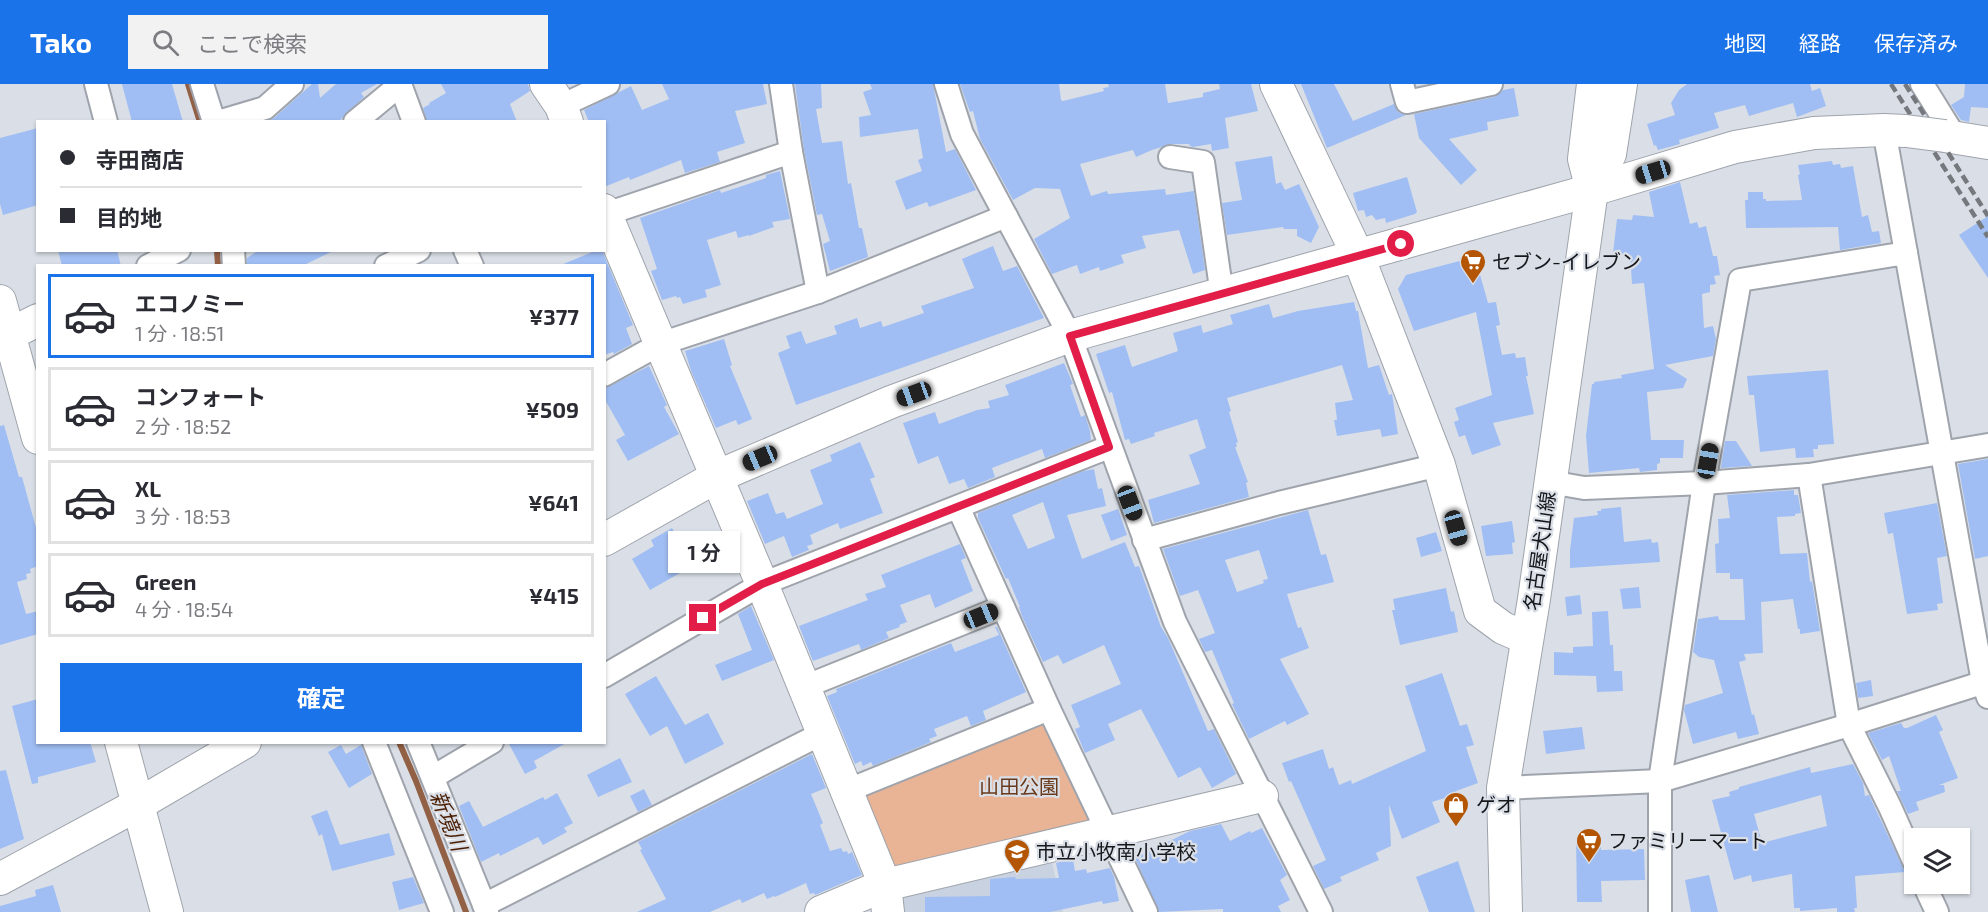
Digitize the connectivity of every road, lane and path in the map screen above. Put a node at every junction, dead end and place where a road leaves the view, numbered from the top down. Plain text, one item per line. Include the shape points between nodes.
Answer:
1 (96, 84) edge
2 (202, 84) edge
3 (292, 84) edge
4 (400, 84) edge
5 (608, 84) edge
6 (781, 84) edge
7 (946, 84) edge
8 (1276, 84) edge
9 (1402, 84) edge
10 (1491, 84) edge
11 (1593, 84) edge
12 (1621, 84) edge
13 (1922, 84) edge
14 (558, 104) edge
15 (105, 120) edge
16 (215, 120) edge
17 (223, 120) edge
18 (357, 120) edge
19 (413, 120) edge
20 (1895, 130) junction
21 (1950, 136) junction
22 (1988, 143) edge
23 (791, 152) junction
24 (1170, 157) dead end
25 (1592, 190) junction
26 (606, 212) edge
27 (606, 214) edge
28 (1006, 216) junction
29 (175, 252) edge
30 (415, 252) edge
31 (1906, 253) junction
32 (1358, 256) junction
33 (151, 264) edge
34 (390, 264) edge
35 (818, 292) junction
36 (1222, 295) junction
37 (0, 301) edge
38 (36, 321) edge
39 (1070, 336) junction
40 (5, 337) edge
41 (660, 344) junction
42 (606, 374) edge
43 (36, 432) edge
44 (1988, 445) edge
45 (1109, 447) junction
46 (1942, 453) junction
47 (1439, 465) junction
48 (1809, 475) junction
49 (716, 477) junction
50 (1550, 482) junction
51 (1704, 483) junction
52 (958, 507) junction
53 (606, 539) edge
54 (1144, 540) junction
55 (762, 584) junction
56 (1003, 607) junction
57 (1526, 638) junction
58 (606, 675) edge
59 (804, 687) junction
60 (1986, 687) edge
61 (1049, 709) junction
62 (1849, 725) junction
63 (823, 734) junction
64 (122, 744) edge
65 (242, 744) edge
66 (375, 744) edge
67 (419, 744) edge
68 (489, 744) edge
69 (433, 777) junction
70 (1660, 781) junction
71 (1503, 788) junction
72 (846, 791) junction
73 (1262, 796) junction
74 (138, 805) junction
75 (1109, 833) junction
76 (1904, 838) edge
77 (0, 879) edge
78 (1929, 894) edge
79 (886, 899) edge
80 (485, 909) edge
81 (167, 912) edge
82 (442, 912) edge
83 (821, 912) edge
84 (1146, 912) edge
85 (1321, 912) edge
86 (1506, 912) edge
87 (1660, 912) edge
88 (1937, 912) edge

1 - 15 street
2 - 16 street
3 - 17 street via 265,108
4 - 18 street
4 - 19 street
5 - 14 street
6 - 23 street
7 - 28 street via 962,134
8 - 32 street
9 - 10 street via 1407,102
11 - 25 street, 名古屋犬山線 via 1584,159
12 - 25 street, 名古屋犬山線 via 1610,154
13 - 21 street
20 - 21 street, bridge
20 - 25 street via 1814,133 1735,147
20 - 31 street
21 - 22 street
23 - 26 street
23 - 35 street
24 - 36 street via 1203,162
25 - 32 street
25 - 50 street, 名古屋犬山線
27 - 41 street
28 - 35 street
28 - 39 street
29 - 33 street
30 - 34 street
31 - 46 street
31 - 51 street via 1740,280
32 - 36 street
32 - 47 street
35 - 41 street
36 - 39 street
37 - 40 street
38 - 40 street
39 - 45 street
39 - 49 street via 891,402
40 - 43 street
41 - 42 street
41 - 49 street
44 - 46 street
45 - 52 street
45 - 54 street
46 - 48 street
46 - 60 street
47 - 54 street
47 - 57 street via 1480,611 1503,628
48 - 51 street
48 - 62 street
49 - 53 street
49 - 55 street
50 - 51 street via 1584,488
50 - 57 street, 名古屋犬山線
51 - 70 street
52 - 55 street
52 - 56 street
54 - 73 street via 1174,622
55 - 58 street
55 - 59 street
56 - 59 street
56 - 61 street
57 - 71 street, 名古屋犬山線
59 - 63 street
60 - 62 street
61 - 72 street
61 - 75 street
62 - 70 street
62 - 76 street
63 - 72 street
63 - 80 street
64 - 74 street
65 - 74 street
66 - 82 street
67 - 69 street
68 - 69 street
69 - 80 street
70 - 71 street
70 - 87 street
71 - 86 street, 名古屋犬山線
72 - 79 street
73 - 75 street
73 - 85 street
74 - 77 street
74 - 81 street
75 - 79 street
75 - 84 street
78 - 88 street
79 - 83 street

